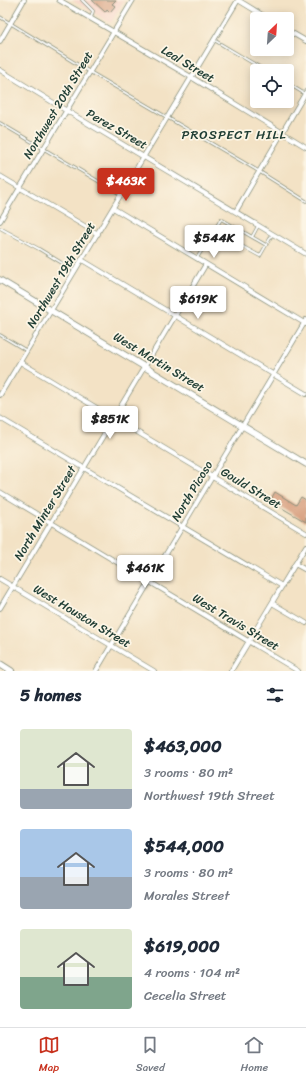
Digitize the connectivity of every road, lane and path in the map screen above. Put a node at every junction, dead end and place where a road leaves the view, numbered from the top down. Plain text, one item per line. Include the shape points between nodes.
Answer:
1 (24, 0) edge
2 (59, 0) edge
3 (82, 0) edge
4 (133, 0) edge
5 (238, 0) edge
6 (258, 12) edge
7 (0, 17) edge
8 (91, 19) junction
9 (10, 23) junction
10 (114, 32) junction
11 (294, 34) edge
12 (0, 40) edge
13 (214, 40) junction
14 (306, 41) edge
15 (254, 64) edge
16 (0, 70) edge
17 (90, 72) junction
18 (192, 78) junction
19 (294, 87) edge
20 (306, 94) edge
21 (66, 111) junction
22 (168, 117) junction
23 (0, 123) edge
24 (282, 133) junction
25 (306, 147) edge
26 (43, 149) junction
27 (144, 156) junction
28 (260, 172) junction
29 (0, 176) edge
30 (20, 188) junction
31 (121, 195) junction
32 (306, 200) edge
33 (113, 208) junction
34 (236, 211) junction
35 (0, 222) edge
36 (258, 225) junction
37 (0, 228) edge
38 (214, 231) junction
39 (98, 234) junction
40 (272, 234) junction
41 (252, 237) junction
42 (266, 245) junction
43 (306, 254) edge
44 (196, 258) junction
45 (82, 260) junction
46 (206, 264) junction
47 (75, 271) junction
48 (0, 280) edge
49 (51, 311) junction
50 (176, 316) junction
51 (306, 322) edge
52 (0, 335) edge
53 (27, 351) junction
54 (20, 362) junction
55 (145, 367) junction
56 (274, 374) junction
57 (2, 389) edge
58 (306, 394) edge
59 (0, 395) edge
60 (0, 418) edge
61 (114, 418) junction
62 (243, 426) junction
63 (306, 464) edge
64 (84, 468) junction
65 (212, 477) junction
66 (0, 492) edge
67 (51, 523) junction
68 (182, 527) junction
69 (306, 533) edge
70 (306, 546) edge
71 (295, 564) junction
72 (306, 570) edge
73 (0, 579) edge
74 (149, 582) junction
75 (13, 586) junction
76 (282, 586) junction
77 (272, 603) junction
78 (0, 608) edge
79 (306, 624) edge
80 (249, 641) junction
81 (111, 645) junction
82 (0, 664) edge
83 (11, 671) edge
84 (96, 671) edge
85 (154, 671) edge
86 (231, 671) edge
87 (298, 671) edge

1 - 9 street
2 - 8 street, Leal Street
3 - 8 lane via 93,11
4 - 10 street, Northwest 20th Street
5 - 6 street
5 - 13 street, Northwest 19th Street
7 - 9 lane
8 - 10 street, Leal Street
9 - 12 street
9 - 17 lane
10 - 17 street, Northwest 20th Street
10 - 18 street, Leal Street
11 - 14 street
13 - 15 lane
13 - 18 street, Northwest 19th Street
16 - 21 street, Perez Street
17 - 21 street, Northwest 20th Street
17 - 22 lane
18 - 22 street, Northwest 19th Street
18 - 24 street, Leal Street
19 - 20 lane
20 - 24 street
21 - 26 street, Northwest 20th Street
21 - 27 street, Perez Street
22 - 27 street, Northwest 19th Street
22 - 28 lane
23 - 26 lane
24 - 25 street, Leal Street
24 - 28 street
26 - 30 street, Northwest 20th Street
26 - 31 lane
27 - 31 street, Northwest 19th Street
27 - 34 street, Perez Street
28 - 32 lane
28 - 34 street
29 - 30 street
30 - 35 street, Northwest 20th Street
30 - 39 street
31 - 33 street, Northwest 19th Street
33 - 39 street, Northwest 19th Street
33 - 44 street
34 - 36 street, Perez Street
36 - 40 street, Perez Street
36 - 41 lane
37 - 47 lane
38 - 41 lane via 221,219
38 - 42 lane via 260,256
38 - 44 lane
39 - 45 street, Northwest 19th Street
40 - 42 lane
40 - 43 street, Perez Street
41 - 42 lane
44 - 46 street
45 - 47 street, Northwest 19th Street
45 - 50 street
46 - 50 street, North Minter Street
46 - 51 street
47 - 49 street, Northwest 19th Street
48 - 49 main road, West Martin Street
49 - 53 street, Northwest 19th Street
49 - 55 main road, West Martin Street
50 - 55 street, North Minter Street
50 - 56 street
51 - 56 street, North Picoso
52 - 53 lane
53 - 54 street, Northwest 19th Street
54 - 57 street, Northwest 19th Street
54 - 61 street, Gould Street
55 - 61 street, North Minter Street
55 - 62 main road, West Martin Street
56 - 58 street
56 - 62 street, North Picoso
57 - 59 street, Northwest 19th Street
60 - 64 street
61 - 64 street, North Minter Street
61 - 65 street, Gould Street
62 - 63 main road, West Martin Street
62 - 65 street, North Picoso
64 - 67 street, North Minter Street
64 - 68 street
65 - 68 street, North Picoso
65 - 69 street, Gould Street
66 - 67 street, West Travis Street
67 - 74 street, West Travis Street
67 - 75 street, North Minter Street
68 - 74 street, North Picoso
68 - 76 street
70 - 71 street
71 - 72 street
71 - 76 street
73 - 75 street, West Houston Street
74 - 80 street, West Travis Street
74 - 81 street, North Picoso
75 - 78 street, North Minter Street
75 - 81 street, West Houston Street
76 - 77 street
77 - 79 street
77 - 80 street
80 - 86 street
80 - 87 street, West Travis Street
81 - 84 street, North Picoso
81 - 85 street, West Houston Street
82 - 83 main road

